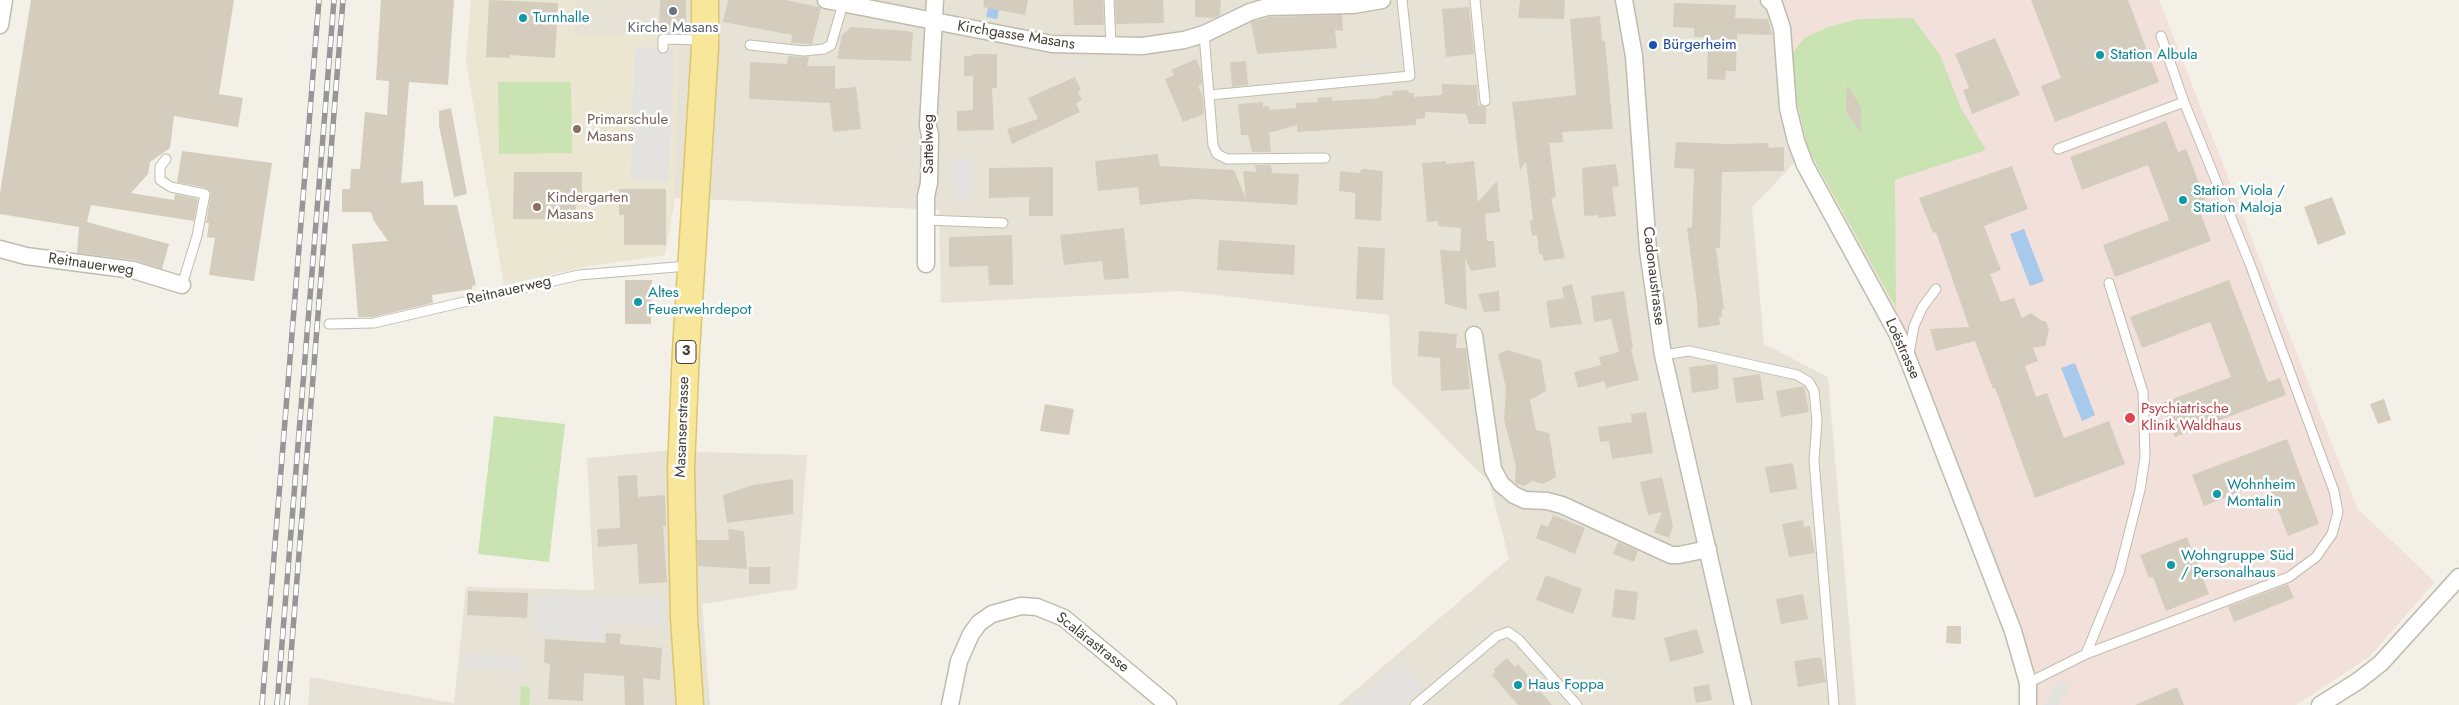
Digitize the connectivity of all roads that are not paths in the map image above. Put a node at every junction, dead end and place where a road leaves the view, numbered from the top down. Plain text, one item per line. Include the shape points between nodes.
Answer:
1 (4, 0) edge
2 (705, 0) edge
3 (826, 0) edge
4 (935, 0) edge
5 (1110, 0) edge
6 (1382, 0) edge
7 (1402, 0) edge
8 (1475, 0) edge
9 (1624, 0) edge
10 (1769, 0) edge
11 (1353, 3) edge
12 (843, 4) junction
13 (934, 22) junction
14 (0, 25) edge
15 (1204, 34) junction
16 (2161, 36) dead end
17 (704, 40) junction
18 (750, 44) dead end
19 (1111, 46) junction
20 (663, 48) dead end
21 (1210, 94) junction
22 (1485, 101) dead end
23 (2184, 102) junction
24 (2058, 149) dead end
25 (1325, 158) dead end
26 (166, 159) dead end
27 (926, 220) junction
28 (1004, 223) dead end
29 (0, 249) edge
30 (926, 264) dead end
31 (691, 266) junction
32 (2109, 283) dead end
33 (182, 285) joint
34 (1936, 289) dead end
35 (329, 324) dead end
36 (1474, 335) dead end
37 (1663, 355) junction
38 (1908, 359) junction
39 (1708, 549) junction
40 (2459, 577) edge
41 (2086, 654) junction
42 (2028, 683) junction
43 (690, 705) edge
44 (950, 705) edge
45 (1168, 705) edge
46 (1415, 705) edge
47 (1577, 705) edge
48 (1743, 705) edge
49 (1834, 705) edge
50 (2028, 705) edge
51 (2320, 705) edge

1 - 14 street
2 - 17 main road, Masanserstrasse / 3
3 - 12 street, Kirchgasse Masans
4 - 13 street, Sattelweg
5 - 19 lane
6 - 11 street, Kirchgasse Masans
7 - 21 lane via 1410,76
8 - 22 lane
9 - 37 street, Cadonaustrasse via 1634,56 1648,250
10 - 38 street, Loëstrasse via 1774,4 1782,28 1788,108 1802,158
11 - 15 street, Kirchgasse Masans via 1266,7
12 - 13 street, Kirchgasse Masans
12 - 18 lane via 831,46 804,51
13 - 19 street, Kirchgasse Masans via 1052,44
13 - 27 street, Sattelweg
15 - 19 street, Kirchgasse Masans via 1165,44
15 - 21 lane
16 - 23 lane
17 - 20 lane via 663,39
17 - 31 main road, Masanserstrasse / 3
21 - 25 lane via 1213,145 1222,158
23 - 24 lane
23 - 41 lane via 2250,264 2334,491 2338,512 2332,534 2316,557 2289,578
26 - 33 lane via 160,167 160,180 171,187 205,194 197,236
27 - 28 lane
27 - 30 street, Sattelweg
29 - 33 street, Reitnauerweg via 26,256 132,270
31 - 35 lane, Reitnauerweg via 579,275 374,323
31 - 43 main road, Masanserstrasse / 3 via 681,494
32 - 41 lane via 2143,392 2145,457 2119,573
34 - 38 lane via 1914,326
36 - 39 street via 1493,469 1501,484 1525,500 1562,505 1671,555
37 - 39 street, Cadonaustrasse
37 - 49 lane via 1689,350 1797,375 1809,382 1814,391 1817,421 1814,461
38 - 42 street, Loëstrasse via 2013,631
39 - 48 street, Cadonaustrasse
40 - 51 street via 2381,664
41 - 42 lane
42 - 50 street, Loëstrasse
44 - 45 street, Scalärastrasse via 959,661 971,634 992,614 1020,606 1037,607 1064,618
46 - 47 lane via 1497,636 1508,632

